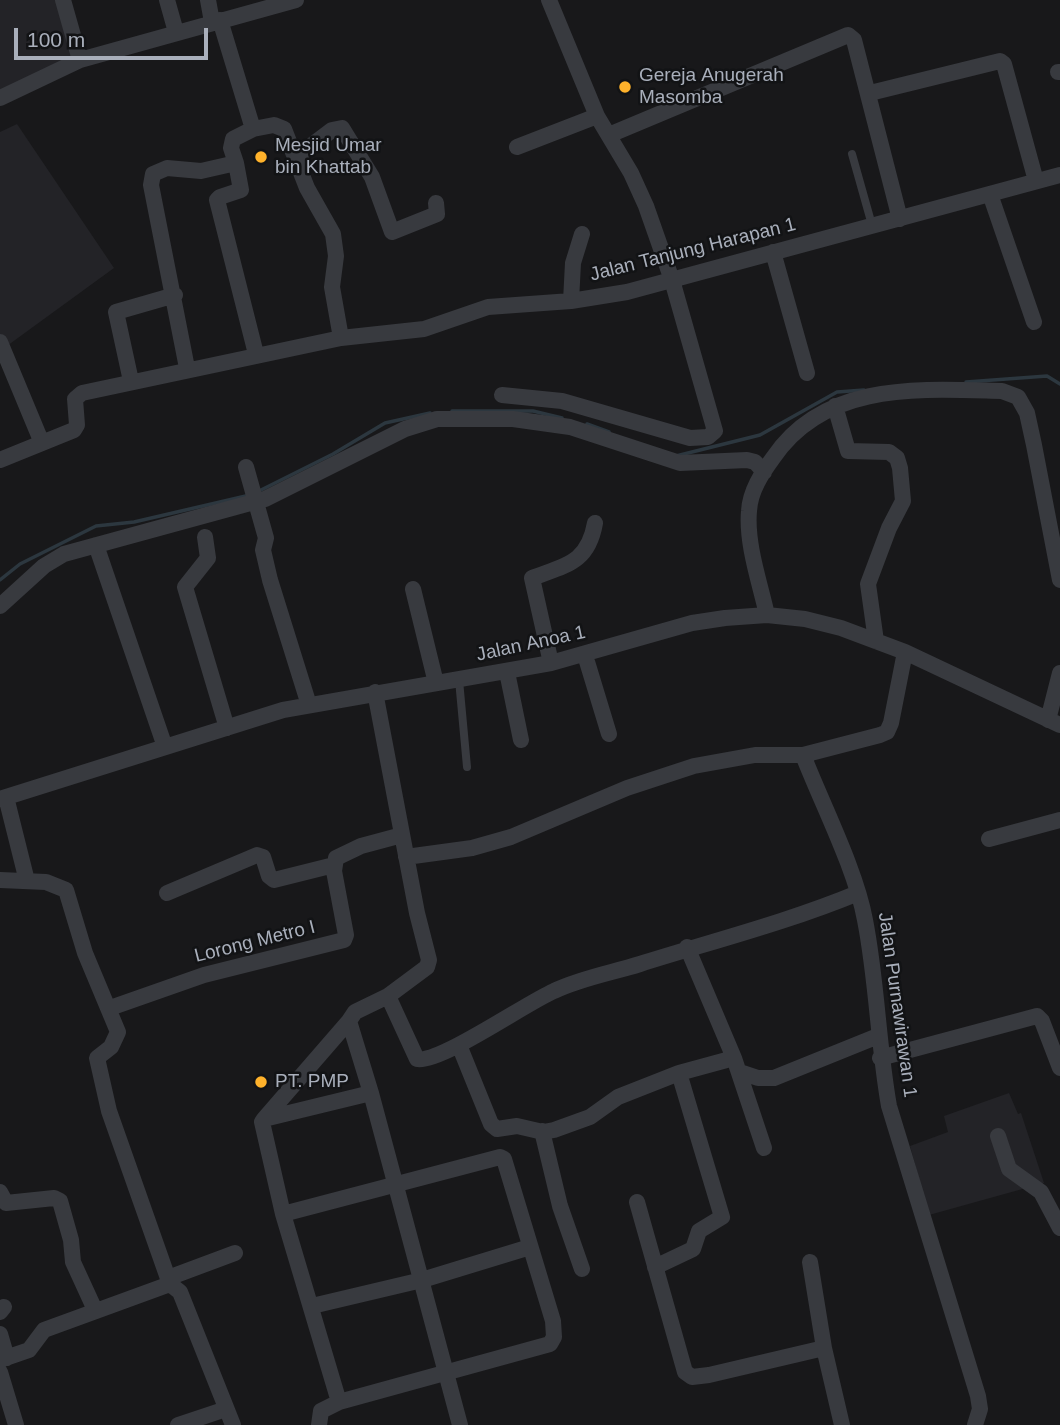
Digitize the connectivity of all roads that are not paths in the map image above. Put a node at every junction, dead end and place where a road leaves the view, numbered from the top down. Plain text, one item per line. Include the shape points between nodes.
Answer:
1 (63, 0) edge
2 (167, 0) edge
3 (208, 0) edge
4 (549, 0) edge
5 (288, 1) edge
6 (216, 21) junction
7 (176, 32) junction
8 (80, 60) junction
9 (870, 93) junction
10 (0, 98) edge
11 (597, 116) junction
12 (253, 129) junction
13 (609, 135) junction
14 (517, 147) dead end
15 (852, 154) dead end
16 (295, 158) junction
17 (236, 163) junction
18 (1060, 175) edge
19 (1036, 181) junction
20 (990, 194) junction
21 (436, 203) dead end
22 (900, 219) junction
23 (872, 225) junction
24 (582, 233) dead end
25 (773, 252) junction
26 (672, 280) junction
27 (175, 295) junction
28 (572, 301) junction
29 (1034, 322) dead end
30 (341, 338) junction
31 (0, 342) edge
32 (257, 354) junction
33 (187, 369) junction
34 (807, 373) dead end
35 (131, 381) junction
36 (502, 395) dead end
37 (835, 406) junction
38 (42, 443) junction
39 (0, 460) edge
40 (764, 472) junction
41 (248, 473) dead end
42 (256, 500) junction
43 (1054, 516) edge
44 (595, 523) dead end
45 (205, 537) dead end
46 (96, 545) junction
47 (1060, 580) edge
48 (413, 589) dead end
49 (0, 606) edge
50 (767, 615) junction
51 (876, 641) junction
52 (905, 652) junction
53 (585, 655) junction
54 (551, 663) junction
55 (508, 672) junction
56 (1060, 673) edge
57 (459, 680) junction
58 (436, 683) junction
59 (375, 692) junction
60 (309, 705) junction
61 (1054, 722) edge
62 (227, 727) junction
63 (609, 734) dead end
64 (521, 740) dead end
65 (165, 747) junction
66 (803, 755) junction
67 (467, 767) dead end
68 (3, 798) edge
69 (1060, 820) edge
70 (402, 835) junction
71 (989, 839) dead end
72 (407, 856) junction
73 (334, 865) junction
74 (0, 880) edge
75 (27, 881) junction
76 (167, 893) dead end
77 (858, 893) junction
78 (687, 947) junction
79 (388, 996) junction
80 (110, 1008) junction
81 (349, 1021) junction
82 (878, 1036) junction
83 (459, 1045) junction
84 (880, 1058) junction
85 (737, 1065) junction
86 (1060, 1068) edge
87 (679, 1073) junction
88 (371, 1093) junction
89 (264, 1119) junction
90 (542, 1131) junction
91 (998, 1136) dead end
92 (764, 1148) dead end
93 (396, 1184) junction
94 (0, 1192) edge
95 (636, 1202) dead end
96 (283, 1214) junction
97 (1060, 1228) edge
98 (530, 1247) junction
99 (235, 1253) dead end
100 (810, 1262) dead end
101 (655, 1267) junction
102 (582, 1269) dead end
103 (422, 1280) junction
104 (169, 1281) junction
105 (312, 1306) junction
106 (95, 1310) junction
107 (0, 1334) edge
108 (824, 1348) junction
109 (2, 1363) edge
110 (447, 1374) junction
111 (339, 1402) junction
112 (226, 1409) junction
113 (16, 1425) edge
114 (178, 1425) edge
115 (233, 1425) edge
116 (319, 1425) edge
117 (460, 1425) edge
118 (842, 1425) edge
119 (975, 1425) edge

1 - 8 street
2 - 7 street
3 - 6 street
4 - 11 street
5 - 6 street
6 - 7 street
6 - 12 street
7 - 8 street
8 - 10 street
9 - 13 street via 854,40 848,35
9 - 19 street via 1000,61
9 - 22 street
11 - 13 street
11 - 14 street
12 - 16 street via 274,124 284,129
12 - 17 street via 233,139
13 - 26 street via 646,206
15 - 23 lane
16 - 21 street via 332,130 342,128 372,177 392,232 437,214
16 - 30 street via 333,234 332,287
17 - 27 street via 201,171 167,168 153,174
17 - 32 street via 241,190 218,201
18 - 19 street, Jalan Tanjung Harapan 1
19 - 20 street, Jalan Tanjung Harapan 1
20 - 22 street, Jalan Tanjung Harapan 1
20 - 29 street
22 - 23 street, Jalan Tanjung Harapan 1
23 - 25 street, Jalan Tanjung Harapan 1
24 - 28 street via 573,263
25 - 26 street, Jalan Tanjung Harapan 1
25 - 34 street
26 - 28 street, Jalan Tanjung Harapan 1
26 - 36 street via 708,402 713,435 690,438 562,401
27 - 33 street
27 - 35 street via 116,312
28 - 30 street, Jalan Tanjung Harapan 1 via 488,307 417,331
30 - 32 street, Jalan Tanjung Harapan 1
31 - 38 street
32 - 33 street, Jalan Tanjung Harapan 1
33 - 35 street, Jalan Tanjung Harapan 1
35 - 38 street, Jalan Tanjung Harapan 1 via 77,395 74,430
37 - 40 street via 791,436
37 - 43 street via 892,392 1014,394 1027,413
37 - 51 street via 848,451 889,452 900,468 903,501 868,584
38 - 39 street, Jalan Tanjung Harapan 1
40 - 42 street via 747,460 673,462 570,427 513,419 437,419 405,429
40 - 50 street via 752,494 749,523
41 - 42 street
42 - 46 street
42 - 60 street via 270,580
43 - 47 street
44 - 54 street via 592,543 579,559 532,578
45 - 62 street via 208,558 185,587
46 - 49 street via 54,560
46 - 65 street
48 - 58 street
50 - 51 street, Jalan Anoa 1 via 805,619
50 - 53 street, Jalan Anoa 1 via 692,623
51 - 52 street, Jalan Anoa 1
52 - 61 street, Jalan Anoa 1
52 - 66 street via 887,732
53 - 54 street, Jalan Anoa 1
53 - 63 street
54 - 55 street, Jalan Anoa 1
55 - 57 street, Jalan Anoa 1
55 - 64 street
56 - 61 street
57 - 58 street, Jalan Anoa 1
57 - 67 lane
58 - 59 street, Jalan Anoa 1
59 - 60 street, Jalan Anoa 1
59 - 70 street
60 - 62 street, Jalan Anoa 1
62 - 65 street, Jalan Anoa 1
65 - 68 street, Jalan Anoa 1
66 - 72 street via 755,755 694,766 627,788 511,837 472,848
66 - 77 street, Jalan Purnawirawan 1
68 - 75 street
69 - 71 street
70 - 72 street
70 - 73 street via 344,853
72 - 79 street via 429,964
73 - 76 street via 274,880 263,857 257,855
73 - 80 street, Lorong Metro I via 344,940 216,971
74 - 75 street
75 - 80 street via 66,890 85,953
77 - 78 street via 785,920
77 - 82 street, Jalan Purnawirawan 1 via 867,929
78 - 83 street via 553,991
78 - 85 street
79 - 81 street via 355,1012
79 - 83 street via 417,1059 431,1059
80 - 104 street via 117,1036 97,1058 97,1065
81 - 88 street
81 - 89 street
82 - 84 street, Jalan Purnawirawan 1
82 - 85 street via 774,1078 758,1078
83 - 90 street via 491,1124 497,1129 517,1126
84 - 86 street via 1037,1016
84 - 119 street, Jalan Purnawirawan 1 via 889,1106 978,1396
85 - 87 street
85 - 92 street
87 - 90 street via 618,1097 590,1117
87 - 101 street via 722,1217 699,1231 693,1250
88 - 89 street
88 - 93 street
89 - 96 street
90 - 102 street via 560,1206
91 - 97 street via 1009,1169 1041,1192
93 - 96 street
93 - 98 street via 500,1157
93 - 103 street
94 - 106 street via 6,1203 60,1201 73,1262
95 - 101 street
96 - 105 street
98 - 103 street
98 - 110 street via 553,1321 550,1344
99 - 104 street
100 - 108 street
101 - 108 street via 685,1372 692,1377
103 - 105 street
103 - 110 street
104 - 106 street
104 - 112 street via 180,1292
105 - 111 street
106 - 109 street via 44,1330 29,1350
107 - 109 street
108 - 118 street
109 - 113 street
110 - 111 street
110 - 117 street
111 - 116 street via 321,1412
112 - 114 street
112 - 115 street

